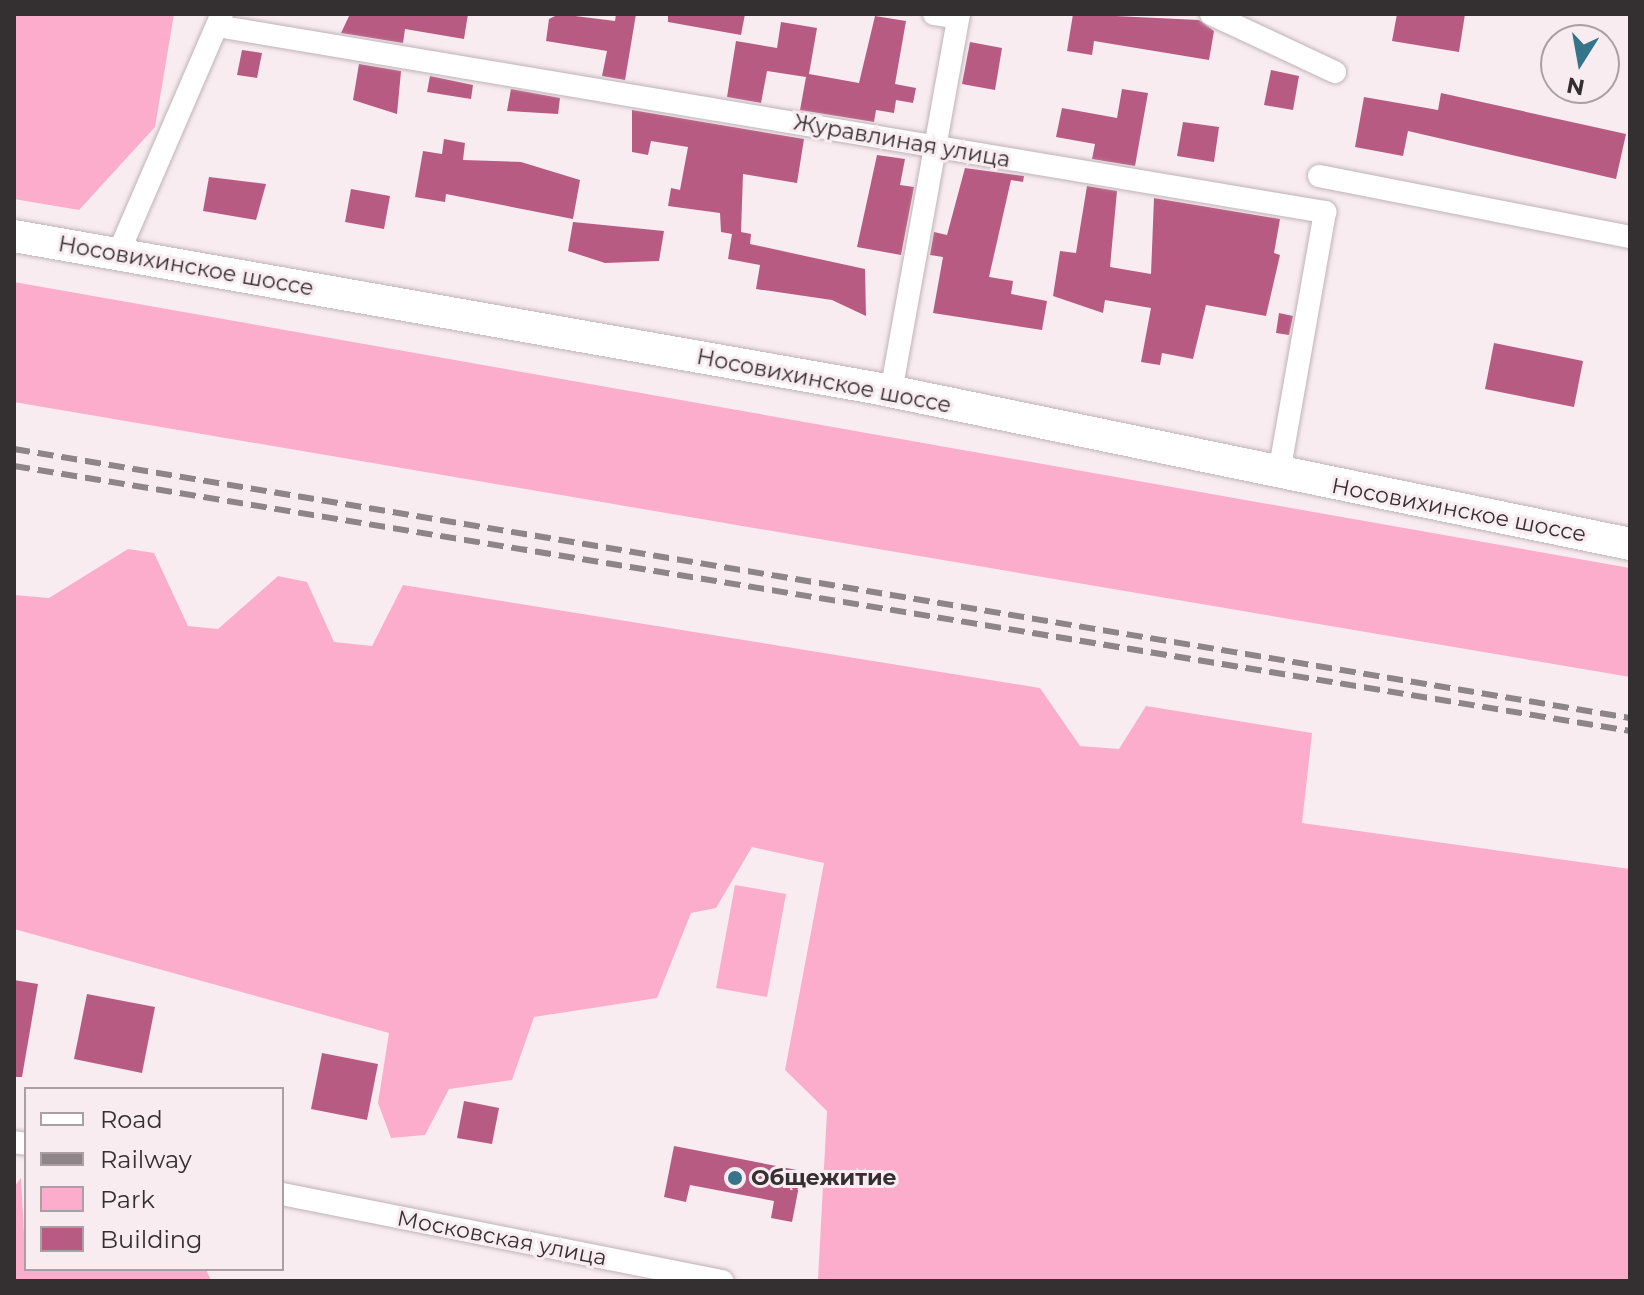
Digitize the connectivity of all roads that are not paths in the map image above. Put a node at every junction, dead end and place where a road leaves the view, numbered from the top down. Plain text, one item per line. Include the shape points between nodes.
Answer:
1 (934, 14) edge
2 (1211, 14) edge
3 (959, 16) edge
4 (220, 20) edge
5 (1335, 72) dead end
6 (935, 146) junction
7 (1319, 176) dead end
8 (14, 236) edge
9 (1630, 237) edge
10 (118, 254) junction
11 (891, 392) junction
12 (1279, 474) junction
13 (1630, 544) edge
14 (284, 1194) edge
15 (722, 1281) edge

1 - 3 street
2 - 5 street
3 - 6 street
4 - 6 street, Журавлиная улица
4 - 10 street
6 - 11 street
6 - 12 street, Журавлиная улица via 1325,212
7 - 9 street
8 - 10 main road, Носовихинское шоссе
10 - 11 main road, Носовихинское шоссе
11 - 12 main road, Носовихинское шоссе
12 - 13 main road, Носовихинское шоссе
14 - 15 street, Московская улица

